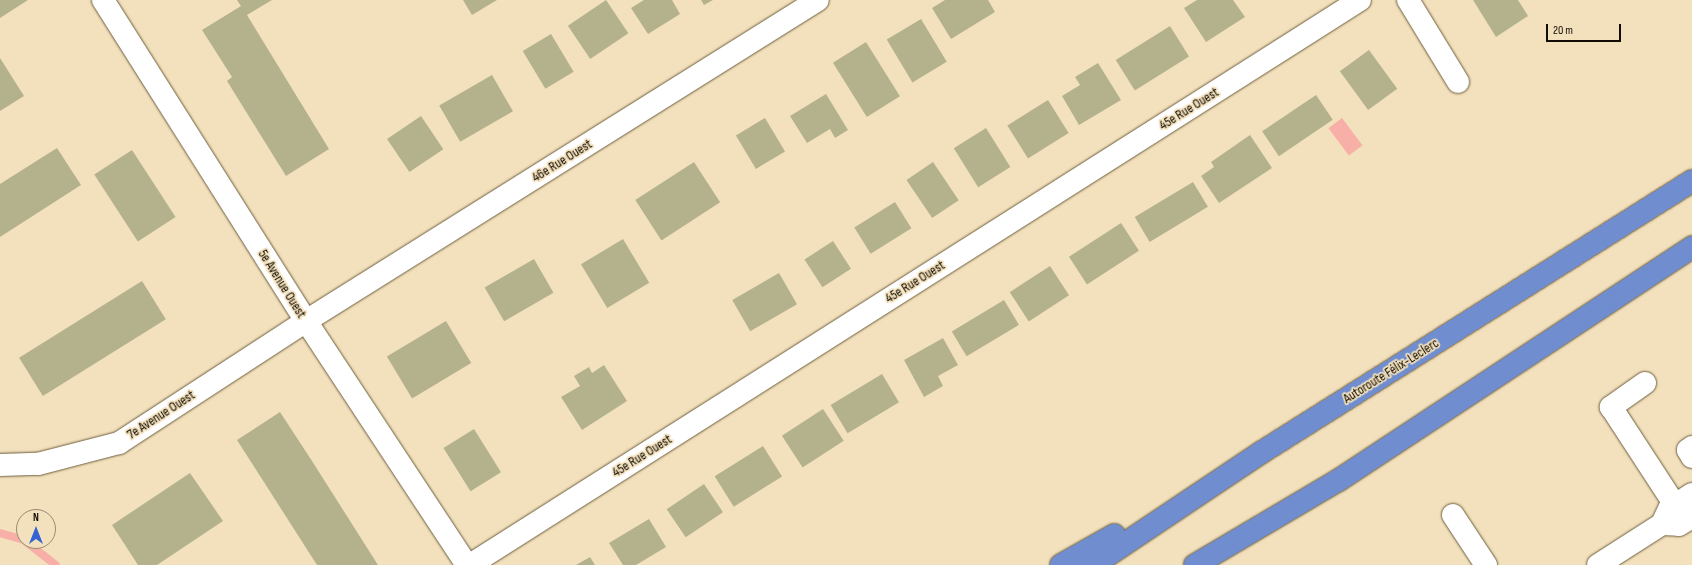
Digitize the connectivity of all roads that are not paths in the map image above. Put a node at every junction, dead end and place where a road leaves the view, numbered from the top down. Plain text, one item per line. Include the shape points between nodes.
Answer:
1 (818, 0) edge
2 (1360, 0) edge
3 (1408, 0) edge
4 (105, 1) edge
5 (1458, 82) dead end
6 (1692, 181) edge
7 (1692, 247) edge
8 (306, 321) junction
9 (1645, 383) dead end
10 (1262, 452) junction
11 (0, 465) edge
12 (1339, 480) junction
13 (1686, 505) edge
14 (1453, 515) dead end
15 (469, 565) edge
16 (1061, 565) edge
17 (1093, 565) edge
18 (1195, 565) edge
19 (1224, 565) edge
20 (1486, 565) edge
21 (1598, 565) edge

1 - 8 street, 46e Rue Ouest
2 - 15 street, 45e Rue Ouest
3 - 5 street
4 - 8 street, 5e Avenue Ouest
6 - 10 highway, Autoroute Félix-Leclerc
7 - 12 highway
8 - 11 street, 7e Avenue Ouest via 119,443 38,464
8 - 15 street, 5e Avenue Ouest
9 - 13 street via 1611,406
10 - 16 highway
10 - 17 highway, Autoroute Félix-Leclerc
12 - 18 highway
12 - 19 highway
13 - 21 street via 1669,509 1662,524
14 - 20 street

